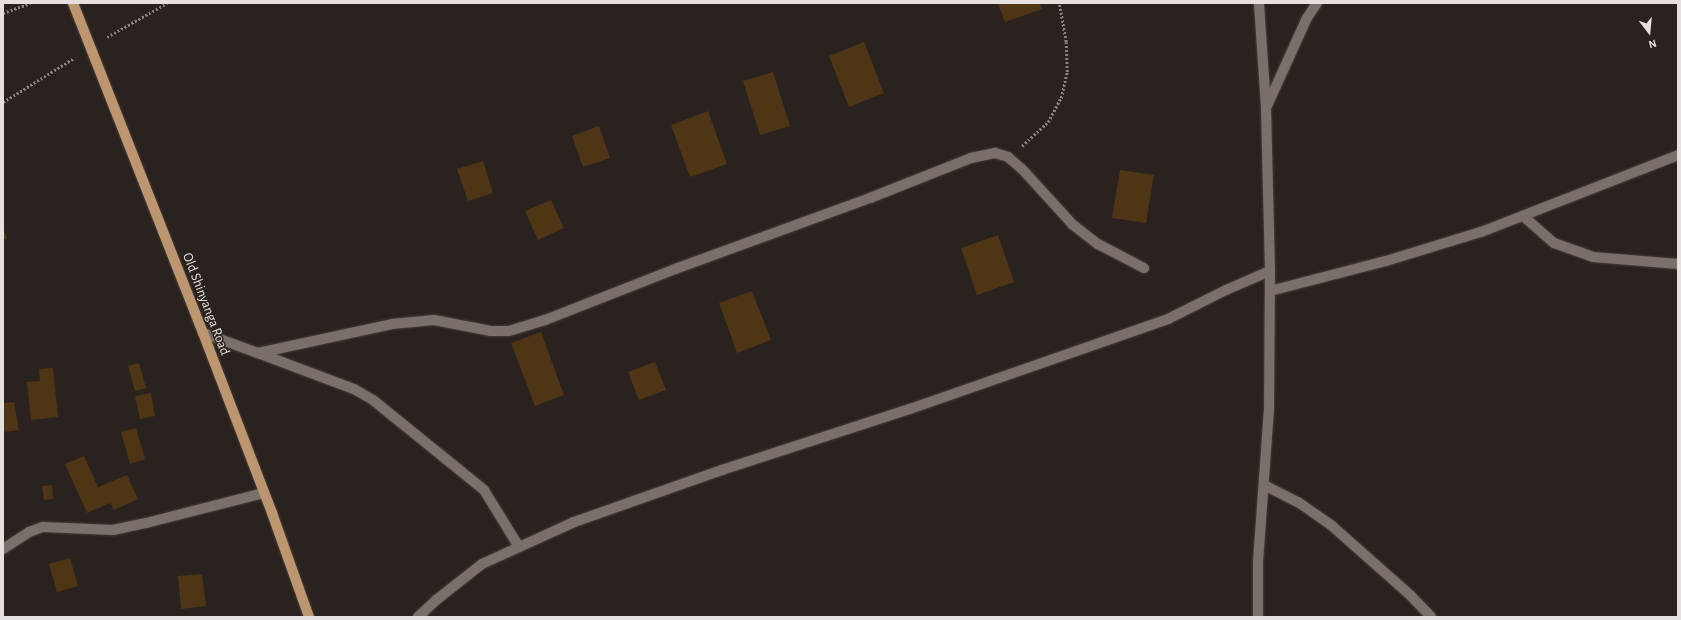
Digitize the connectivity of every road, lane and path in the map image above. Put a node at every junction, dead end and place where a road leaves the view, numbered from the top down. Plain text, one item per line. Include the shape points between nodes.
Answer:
1 (30, 3) edge
2 (73, 3) edge
3 (167, 3) edge
4 (1059, 3) edge
5 (1259, 3) edge
6 (1316, 3) edge
7 (3, 13) edge
8 (91, 47) junction
9 (3, 102) edge
10 (1266, 107) junction
11 (1678, 155) edge
12 (1008, 157) junction
13 (1523, 216) junction
14 (1678, 264) edge
15 (1144, 268) dead end
16 (1270, 271) junction
17 (1270, 291) junction
18 (203, 332) junction
19 (258, 353) junction
20 (1264, 485) junction
21 (264, 493) junction
22 (519, 547) junction
23 (3, 549) edge
24 (309, 617) edge
25 (418, 617) edge
26 (1258, 617) edge
27 (1431, 617) edge

1 - 7 path
2 - 8 main road, Old Shinyanga Road
3 - 8 path
4 - 12 path via 1066,42 1067,72 1061,98 1048,122
5 - 10 street
6 - 10 street
8 - 9 path
8 - 18 main road, Old Shinyanga Road
10 - 16 street
11 - 13 street
12 - 15 street via 1072,224 1098,244
12 - 19 street via 995,153 971,158 545,320 509,331 491,331 434,320 392,324
13 - 14 street via 1554,243 1593,257
13 - 17 street via 1481,232 1386,261
16 - 17 street
16 - 22 street via 1168,319 574,522
17 - 20 street via 1269,410
18 - 19 street
18 - 21 main road, Old Shinyanga Road
19 - 22 street via 354,389 373,400 484,490
20 - 26 street via 1258,562
20 - 27 street via 1298,502 1331,524
21 - 23 street via 114,530 43,527 29,532
21 - 24 main road, Old Shinyanga Road
22 - 25 street via 482,564

